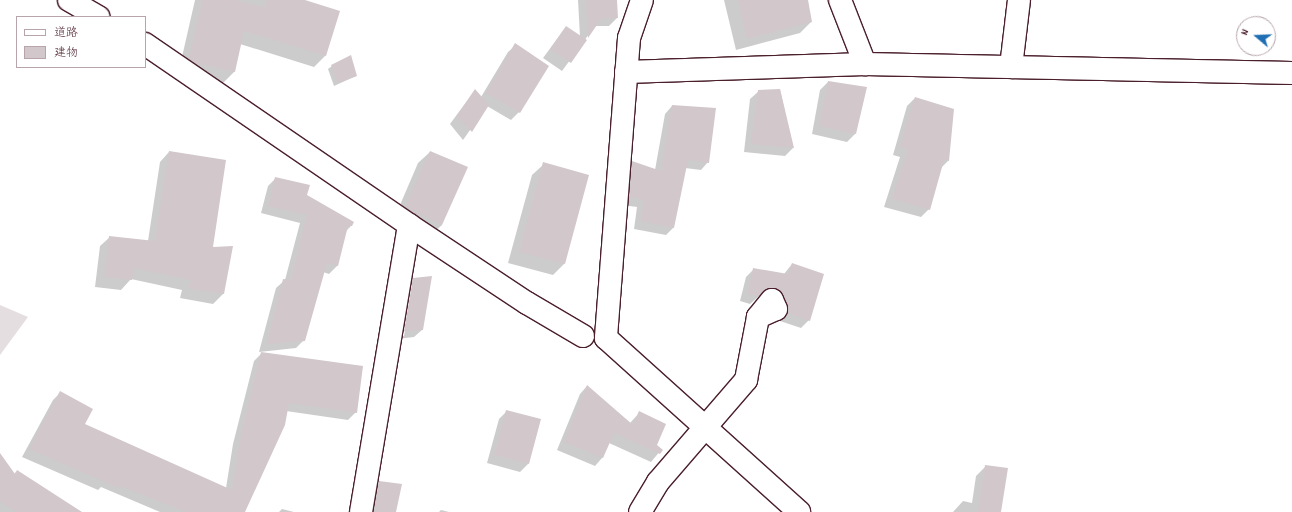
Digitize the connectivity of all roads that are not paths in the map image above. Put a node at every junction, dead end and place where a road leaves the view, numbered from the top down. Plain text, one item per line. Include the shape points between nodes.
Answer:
1 (69, 0) edge
2 (642, 0) edge
3 (840, 0) edge
4 (1020, 0) edge
5 (97, 16) edge
6 (146, 45) edge
7 (865, 64) junction
8 (1011, 67) junction
9 (626, 72) junction
10 (1292, 73) edge
11 (409, 225) junction
12 (758, 317) dead end
13 (583, 336) dead end
14 (703, 427) junction
15 (361, 512) edge
16 (640, 512) edge
17 (799, 512) edge

1 - 5 street
2 - 9 street via 629,38
3 - 7 street
4 - 8 street
6 - 11 street
7 - 8 street
7 - 9 street
8 - 10 street
9 - 14 street via 606,338
11 - 13 street via 527,303
11 - 15 street
12 - 14 street via 746,380
14 - 16 street via 658,482
14 - 17 street

